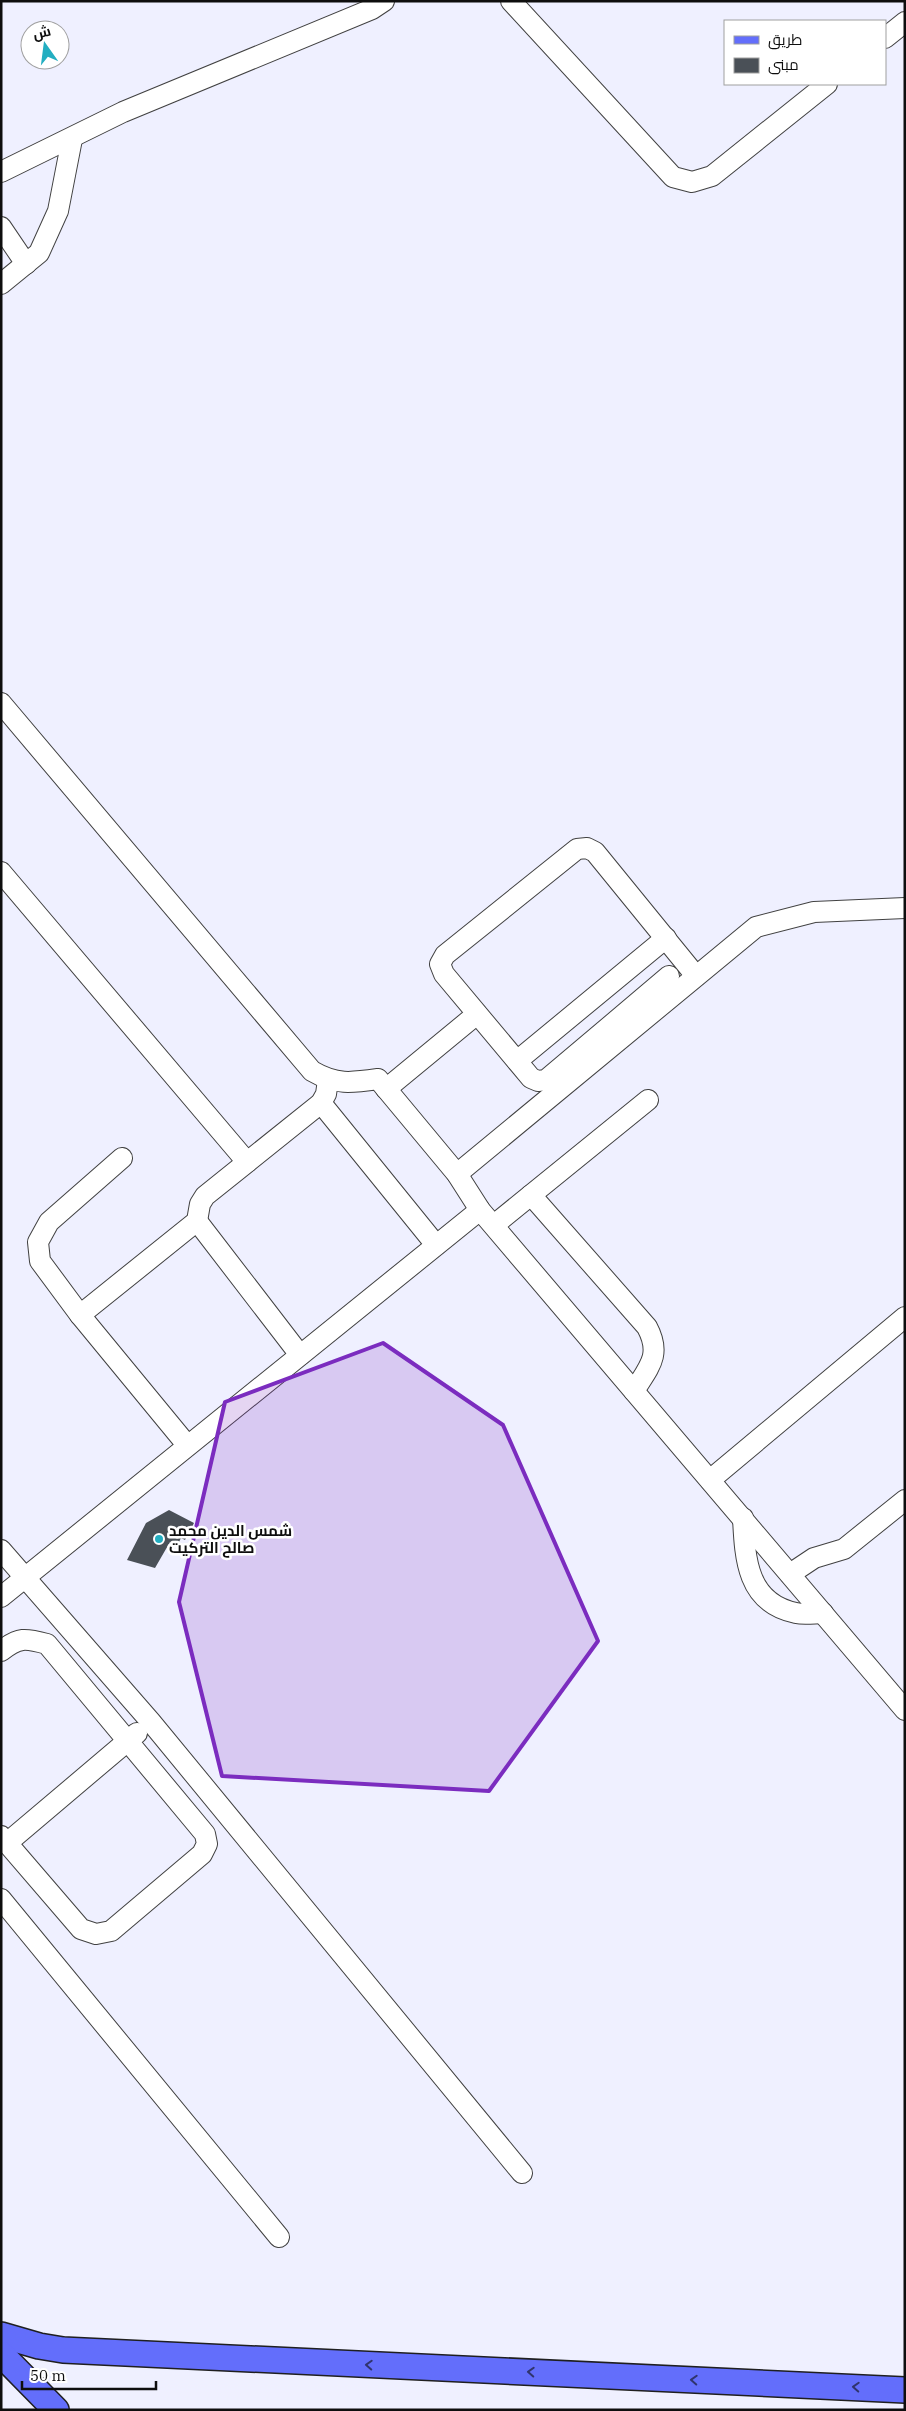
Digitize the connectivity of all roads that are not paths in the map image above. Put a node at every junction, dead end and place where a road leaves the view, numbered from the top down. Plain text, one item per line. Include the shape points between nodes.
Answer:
1 (384, 1) edge
2 (511, 1) edge
3 (905, 22) edge
4 (886, 37) edge
5 (826, 85) edge
6 (72, 139) junction
7 (1, 172) edge
8 (1, 228) edge
9 (26, 264) junction
10 (1, 284) edge
11 (1, 703) edge
12 (1, 872) edge
13 (905, 908) edge
14 (666, 938) junction
15 (648, 953) junction
16 (696, 976) junction
17 (674, 983) junction
18 (477, 1014) junction
19 (517, 1061) junction
20 (328, 1080) junction
21 (386, 1089) junction
22 (648, 1100) dead end
23 (321, 1103) junction
24 (122, 1158) dead end
25 (247, 1162) junction
26 (457, 1174) junction
27 (531, 1195) junction
28 (480, 1210) junction
29 (197, 1221) junction
30 (494, 1226) junction
31 (436, 1245) junction
32 (80, 1315) junction
33 (905, 1317) edge
34 (300, 1355) junction
35 (634, 1391) junction
36 (187, 1445) junction
37 (710, 1480) junction
38 (905, 1500) edge
39 (743, 1518) junction
40 (1, 1550) edge
41 (790, 1574) junction
42 (25, 1577) junction
43 (1, 1597) edge
44 (823, 1614) junction
45 (1, 1651) edge
46 (905, 1710) edge
47 (151, 1722) junction
48 (128, 1740) junction
49 (4, 1840) edge
50 (1, 1899) edge
51 (522, 2173) dead end
52 (279, 2237) dead end
53 (1, 2335) edge
54 (1, 2354) edge
55 (905, 2390) edge
56 (56, 2410) edge

1 - 6 lane via 254,60 123,112
2 - 5 lane via 673,177 692,182 712,176
3 - 4 lane
6 - 7 lane
6 - 9 lane via 58,212 39,253
8 - 9 lane
9 - 10 lane
11 - 20 lane via 312,1071
12 - 25 lane
13 - 16 lane via 814,912 756,927
14 - 15 lane
14 - 16 lane
14 - 18 lane via 595,852 587,848 577,849 445,954 440,964 444,974
15 - 17 lane
15 - 19 lane
16 - 17 lane
17 - 19 lane via 546,1080 531,1078
17 - 26 lane
18 - 19 lane
18 - 21 lane
20 - 21 lane via 350,1083 378,1079
20 - 23 lane
21 - 26 lane
22 - 27 lane
23 - 25 lane
23 - 31 lane
24 - 32 lane via 49,1222 38,1242 40,1261
25 - 29 lane via 205,1196
26 - 28 lane
27 - 30 lane
27 - 35 lane via 647,1327 654,1360
28 - 30 lane
28 - 31 lane
29 - 32 lane
29 - 34 lane
30 - 35 lane
31 - 34 lane
32 - 36 lane
33 - 37 lane
34 - 36 lane
35 - 37 lane
36 - 42 lane
37 - 39 lane
38 - 41 lane via 844,1549 814,1558
39 - 41 lane
39 - 44 lane via 745,1557 756,1587 781,1608 797,1613
40 - 42 lane
41 - 44 lane
42 - 43 lane
42 - 47 lane
44 - 46 lane
45 - 48 lane via 15,1640 30,1639 47,1644
47 - 48 lane
47 - 51 lane
48 - 49 lane
48 - 49 lane via 205,1834 207,1844 202,1854 111,1931 96,1934 81,1929
50 - 52 lane
55 -> 53 main road via 63,2350
54 - 56 main road

